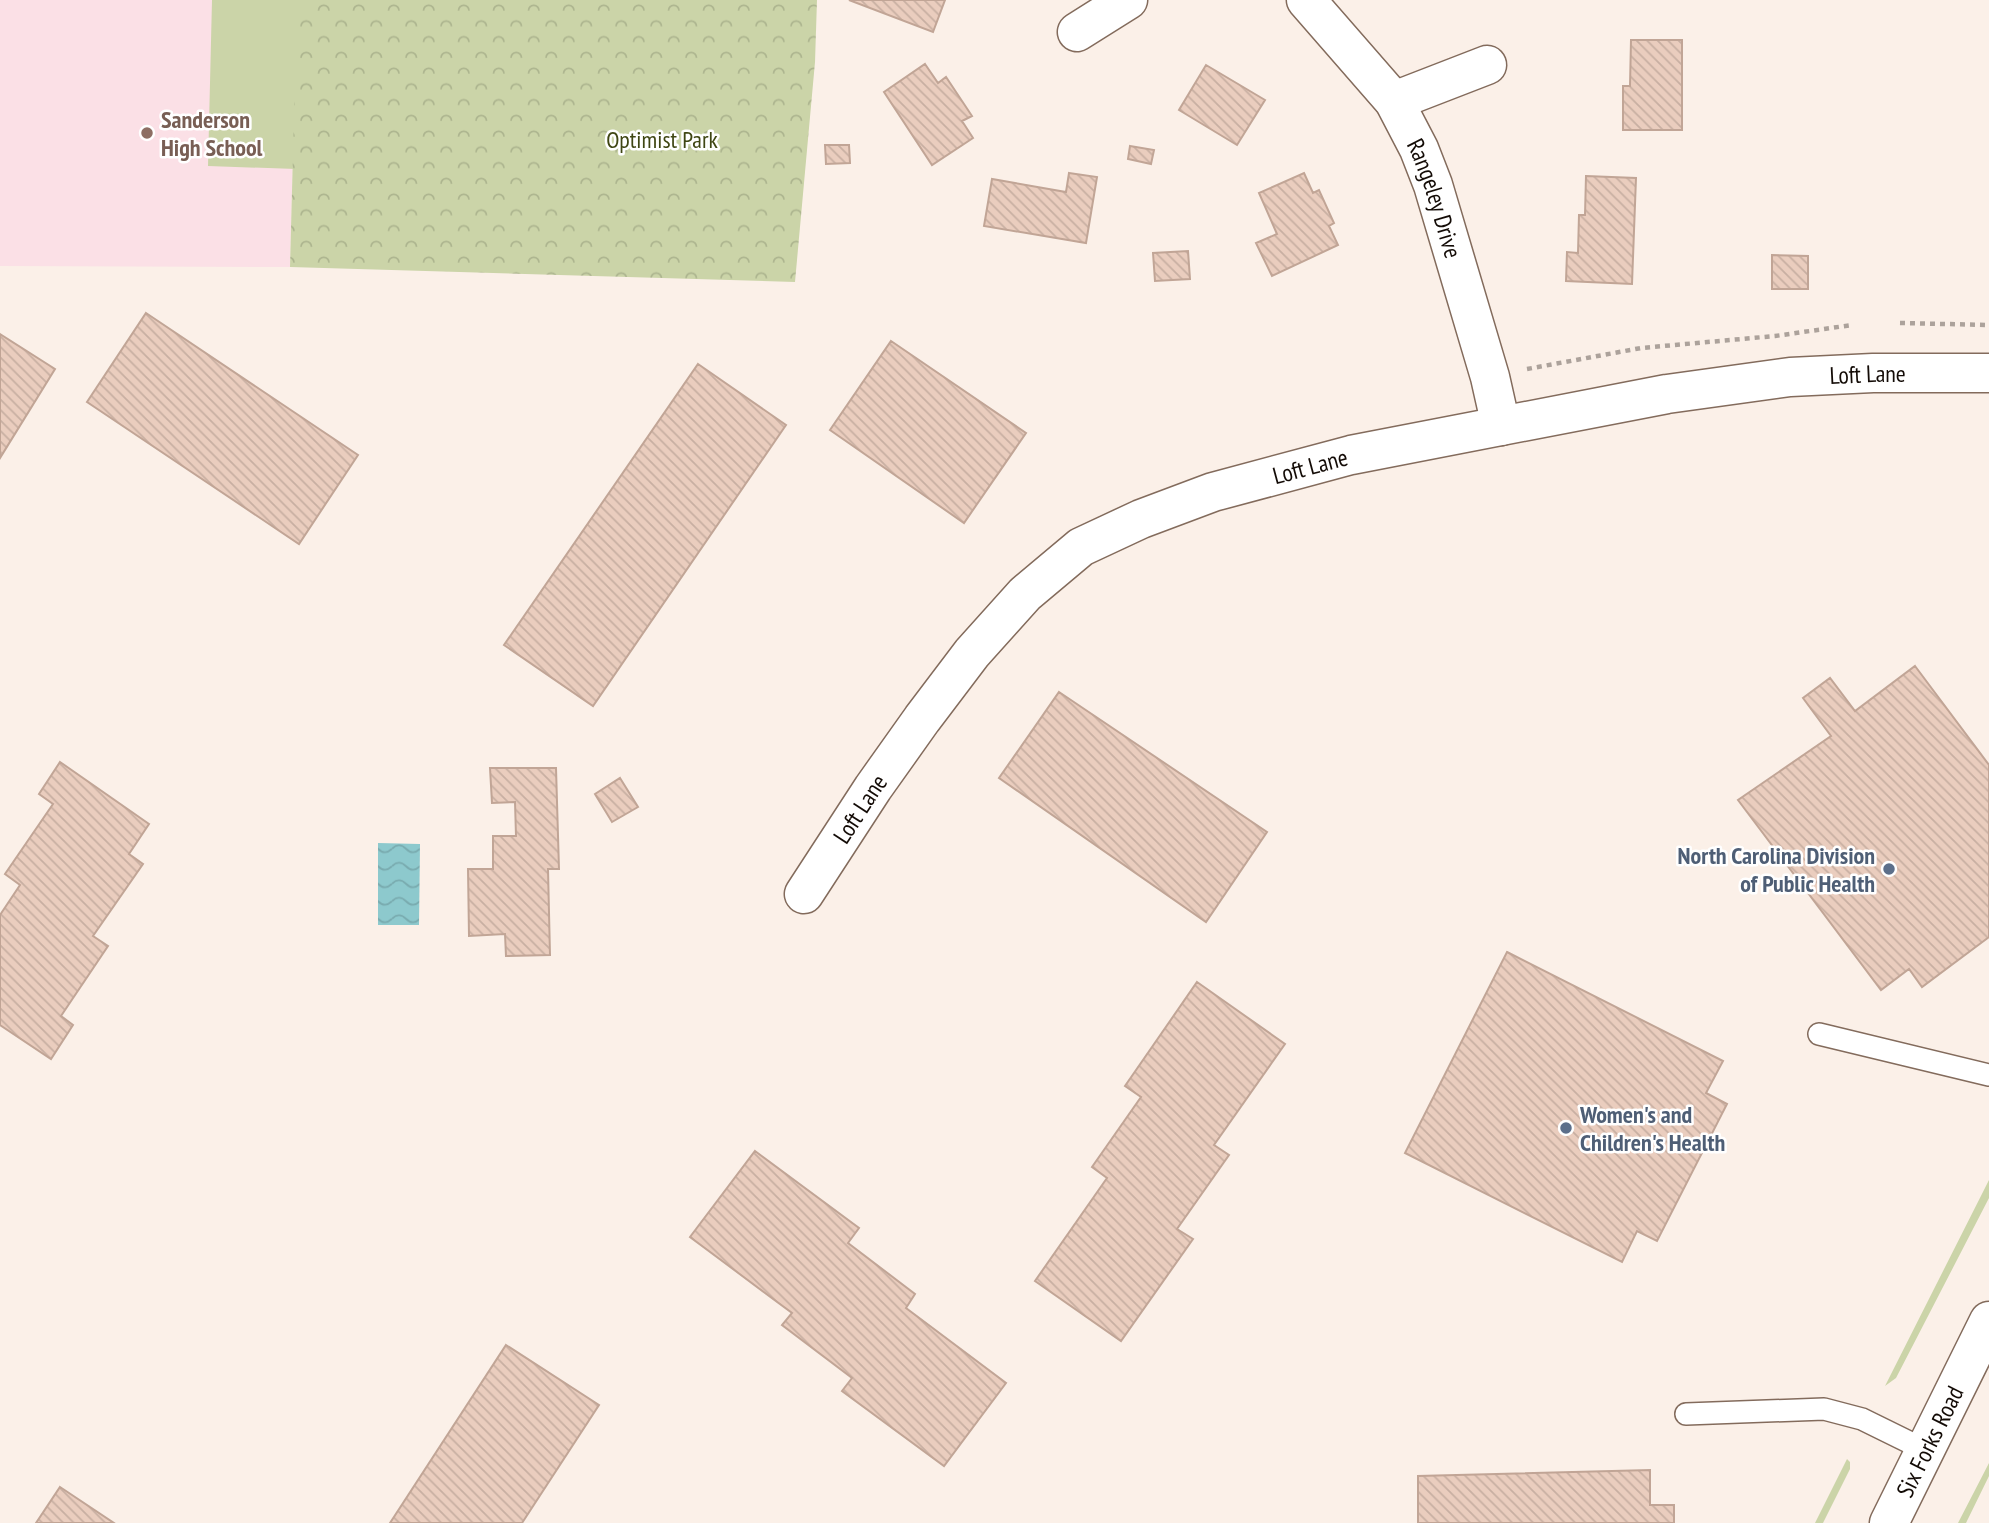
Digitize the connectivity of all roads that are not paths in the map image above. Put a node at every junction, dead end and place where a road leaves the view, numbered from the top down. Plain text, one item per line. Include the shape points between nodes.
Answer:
1 (1128, 0) edge
2 (1306, 0) edge
3 (1077, 32) dead end
4 (1487, 65) dead end
5 (1394, 101) junction
6 (1989, 373) edge
7 (1501, 426) junction
8 (804, 894) dead end
9 (1819, 1034) dead end
10 (1989, 1076) edge
11 (1989, 1321) edge
12 (1686, 1414) dead end
13 (1925, 1450) junction
14 (1889, 1523) edge

1 - 3 street
2 - 5 street, Rangeley Drive
4 - 5 street
5 - 7 street, Rangeley Drive via 1433,185
6 - 7 street, Loft Lane via 1790,377 1667,394
7 - 8 street, Loft Lane via 1352,455 1213,492 1081,547 1025,594 972,653 873,788
9 - 10 lane
11 - 13 street, Six Forks Road
12 - 13 lane via 1824,1409 1861,1419
13 - 14 street, Six Forks Road

